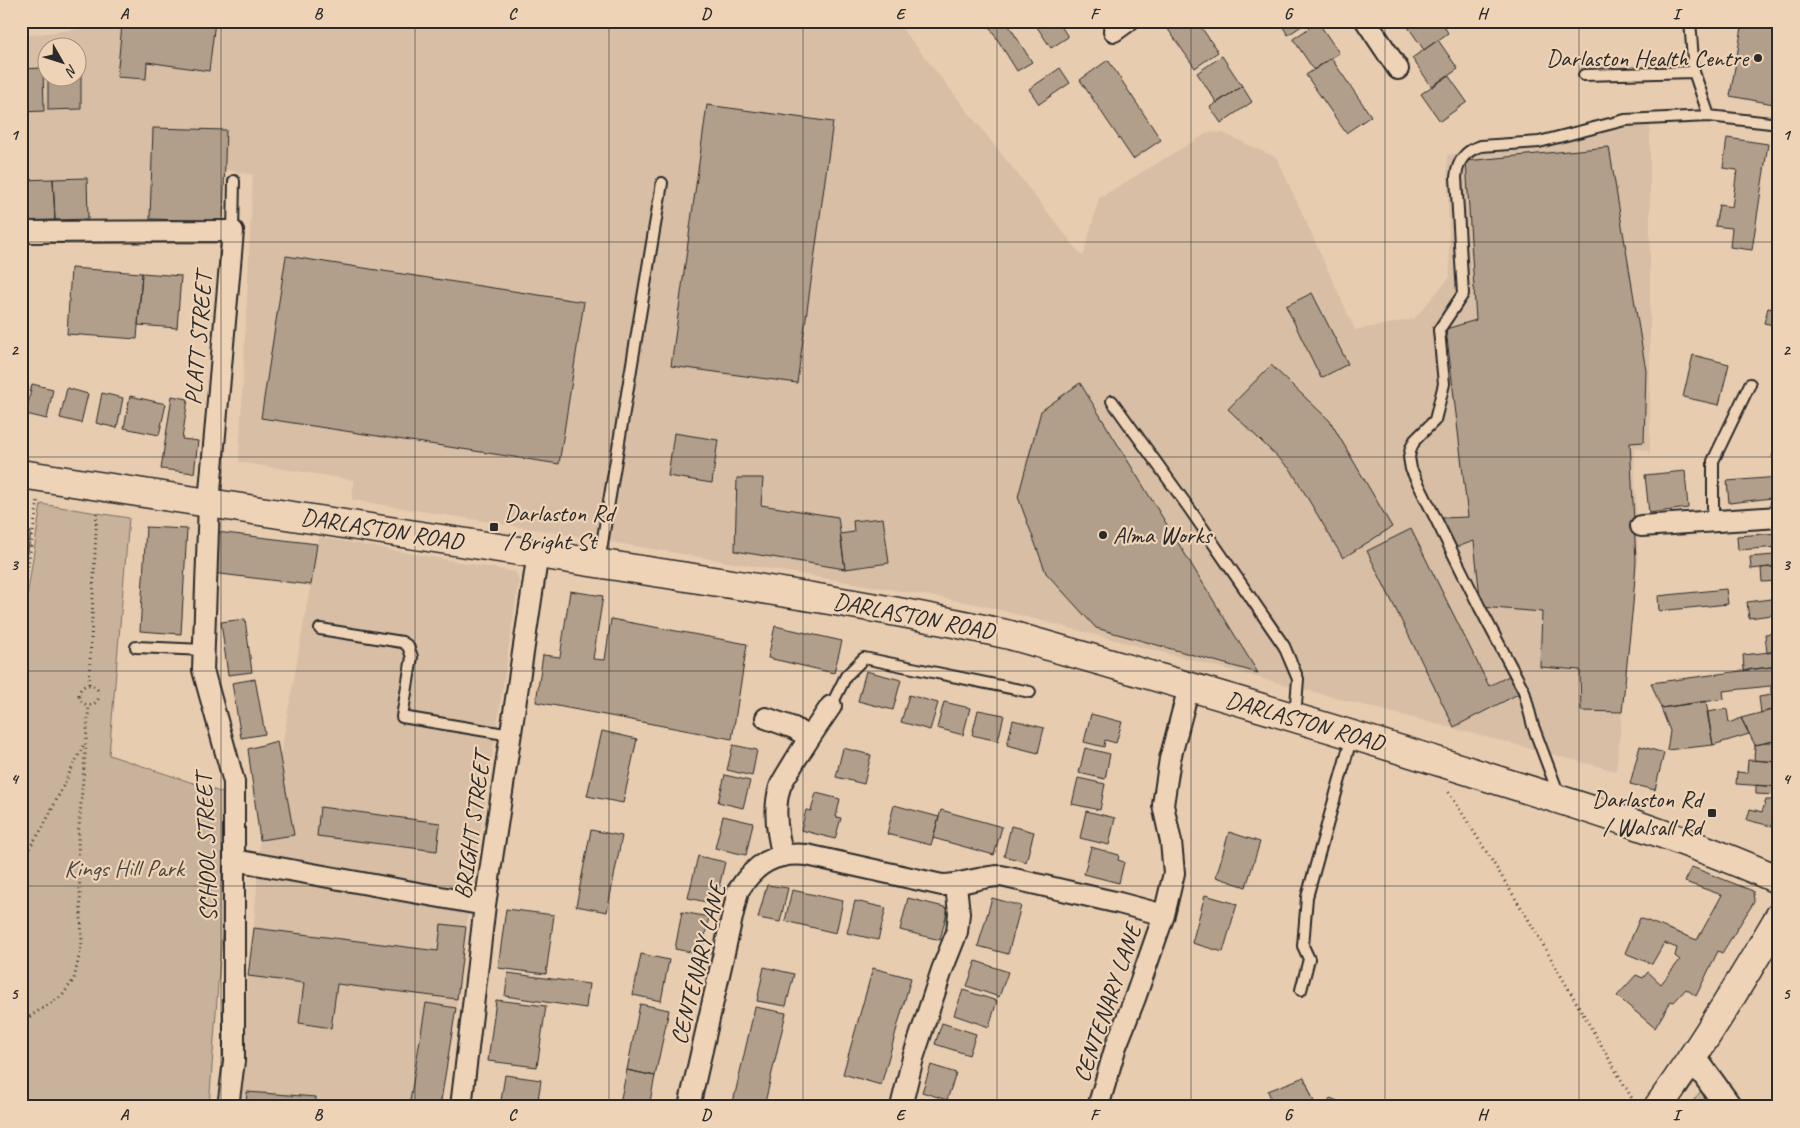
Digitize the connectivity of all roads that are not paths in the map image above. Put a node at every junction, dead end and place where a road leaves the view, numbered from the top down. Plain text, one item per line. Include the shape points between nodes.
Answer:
1 (1366, 21) edge
2 (1690, 21) edge
3 (1398, 68) dead end
4 (1694, 72) junction
5 (1584, 75) dead end
6 (1709, 116) junction
7 (1779, 124) edge
8 (234, 181) dead end
9 (662, 183) dead end
10 (233, 231) junction
11 (21, 232) edge
12 (1750, 384) dead end
13 (1112, 401) dead end
14 (31, 475) edge
15 (209, 502) junction
16 (1779, 517) edge
17 (1713, 521) junction
18 (1641, 526) dead end
19 (538, 553) junction
20 (599, 563) junction
21 (320, 629) dead end
22 (136, 647) dead end
23 (204, 650) junction
24 (1189, 687) junction
25 (1030, 692) dead end
26 (831, 706) joint
27 (766, 718) dead end
28 (1294, 718) junction
29 (511, 735) junction
30 (1352, 735) junction
31 (809, 738) junction
32 (1561, 800) junction
33 (782, 856) junction
34 (234, 860) junction
35 (1779, 880) edge
36 (956, 885) junction
37 (486, 904) junction
38 (1164, 915) junction
39 (1779, 917) edge
40 (1301, 990) dead end
41 (1693, 1057) junction
42 (228, 1107) edge
43 (461, 1107) edge
44 (689, 1107) edge
45 (901, 1107) edge
46 (1098, 1107) edge
47 (1658, 1107) edge
48 (1729, 1107) edge

1 - 3 street
2 - 4 lane
4 - 5 lane
4 - 6 lane
6 - 7 lane
6 - 32 lane via 1625,120 1539,142 1481,146 1464,155 1458,165 1463,294 1439,330 1444,384 1435,420 1415,440 1409,457 1411,469 1524,691 1533,726
8 - 10 lane, PLATT STREET
9 - 20 lane
10 - 11 street
10 - 15 street, PLATT STREET
12 - 17 lane via 1713,461
13 - 28 lane via 1284,646 1298,679
14 - 15 main road, DARLASTON ROAD
15 - 19 main road, DARLASTON ROAD
15 - 23 street, SCHOOL STREET
16 - 17 street
17 - 18 street
19 - 20 main road, DARLASTON ROAD
19 - 29 street, BRIGHT STREET
20 - 24 main road, DARLASTON ROAD via 940,619 1010,635
21 - 29 lane via 402,642 408,646 412,657 402,717
22 - 23 lane
23 - 34 street, SCHOOL STREET via 203,670 234,782
24 - 28 main road, DARLASTON ROAD
24 - 38 street, CENTENARY LANE via 1170,759 1163,805 1174,873
25 - 26 lane via 864,658 846,676
26 - 31 street
27 - 31 street via 794,728
28 - 30 main road, DARLASTON ROAD
29 - 37 street, BRIGHT STREET
30 - 32 main road, DARLASTON ROAD
30 - 40 lane via 1307,897 1303,946 1309,960
31 - 33 street via 780,786 776,818
32 - 35 main road, DARLASTON ROAD via 1732,859
33 - 36 street, CENTENARY LANE via 807,855 942,885
33 - 44 street, CENTENARY LANE via 759,866 738,891
34 - 37 street
34 - 42 street, SCHOOL STREET via 234,1061
36 - 38 street, CENTENARY LANE via 986,876 1001,876
36 - 45 street via 957,932 913,1058
37 - 43 street, BRIGHT STREET
38 - 46 street, CENTENARY LANE via 1116,1046
39 - 41 main road
41 - 47 main road
41 - 48 street

